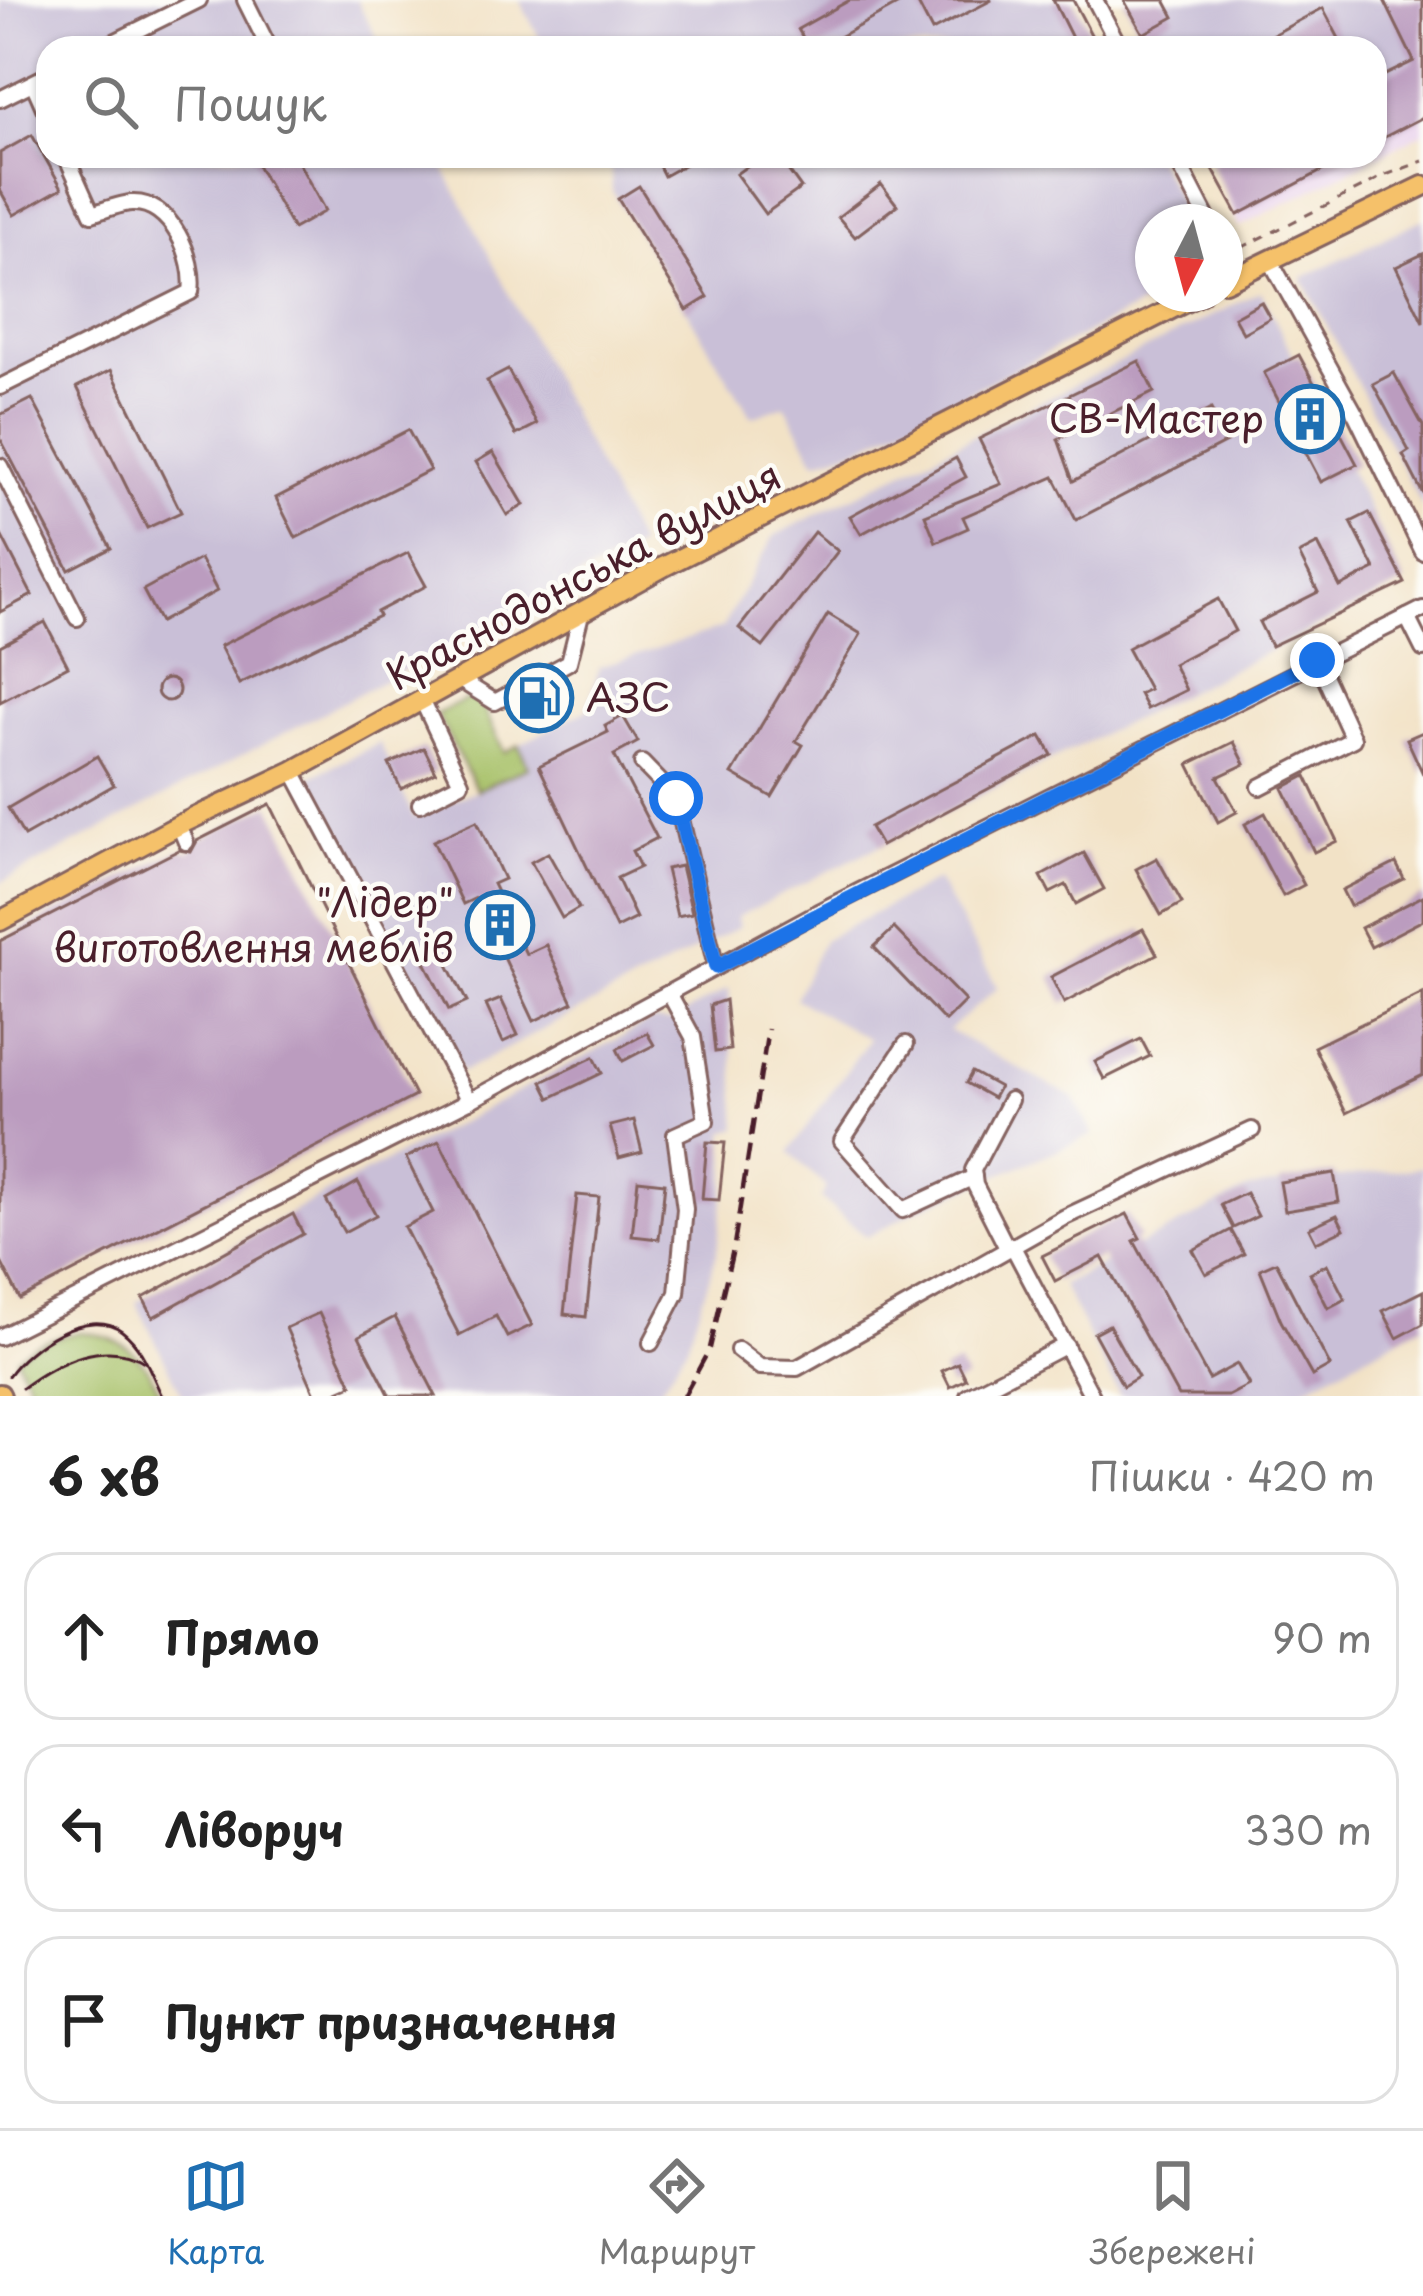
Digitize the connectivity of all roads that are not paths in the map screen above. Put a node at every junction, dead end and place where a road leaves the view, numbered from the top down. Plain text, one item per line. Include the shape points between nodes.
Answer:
1 (199, 0) edge
2 (245, 0) edge
3 (1095, 0) edge
4 (126, 36) edge
5 (263, 36) edge
6 (1114, 36) edge
7 (36, 80) edge
8 (32, 82) junction
9 (36, 91) edge
10 (0, 99) edge
11 (71, 168) edge
12 (1181, 168) edge
13 (1423, 186) edge
14 (1200, 204) edge
15 (1270, 260) junction
16 (1243, 273) edge
17 (1165, 312) edge
18 (0, 387) edge
19 (0, 466) edge
20 (1423, 552) edge
21 (1423, 609) edge
22 (580, 614) junction
23 (1407, 617) junction
24 (77, 618) dead end
25 (1423, 649) edge
26 (1317, 660) junction
27 (460, 680) junction
28 (422, 700) junction
29 (642, 763) dead end
30 (292, 771) junction
31 (1260, 788) dead end
32 (420, 804) dead end
33 (0, 921) edge
34 (716, 967) junction
35 (669, 993) junction
36 (906, 1044) dead end
37 (1010, 1100) dead end
38 (469, 1101) junction
39 (1252, 1130) dead end
40 (974, 1177) junction
41 (1010, 1246) junction
42 (0, 1337) edge
43 (651, 1343) dead end
44 (1066, 1346) junction
45 (738, 1350) dead end
46 (968, 1396) edge
47 (1092, 1396) edge

1 - 4 street
2 - 5 street
3 - 6 street
7 - 8 street
8 - 9 street
8 - 10 street
11 - 18 street via 92,214 134,202 161,211 194,275 191,292
12 - 14 street
13 - 15 main road
15 - 16 main road
15 - 20 street
17 - 22 main road, Краснодонська вулиця
19 - 24 street
21 - 23 street
22 - 27 main road, Краснодонська вулиця
22 - 27 street via 569,662 495,702
23 - 25 street
23 - 26 street
26 - 31 street via 1353,739
26 - 34 street
27 - 28 main road, Краснодонська вулиця
28 - 30 main road, Краснодонська вулиця
28 - 32 street via 461,783
29 - 34 street via 676,798
30 - 33 main road, Краснодонська вулиця
30 - 38 street
34 - 35 street
35 - 38 street
35 - 43 street via 693,1037 706,1120 675,1135 685,1209 677,1293
36 - 40 street via 842,1141 903,1210
37 - 40 street
38 - 42 street
39 - 41 street
40 - 41 street
41 - 44 street
41 - 45 street via 796,1368 760,1367
44 - 46 street
44 - 47 street

